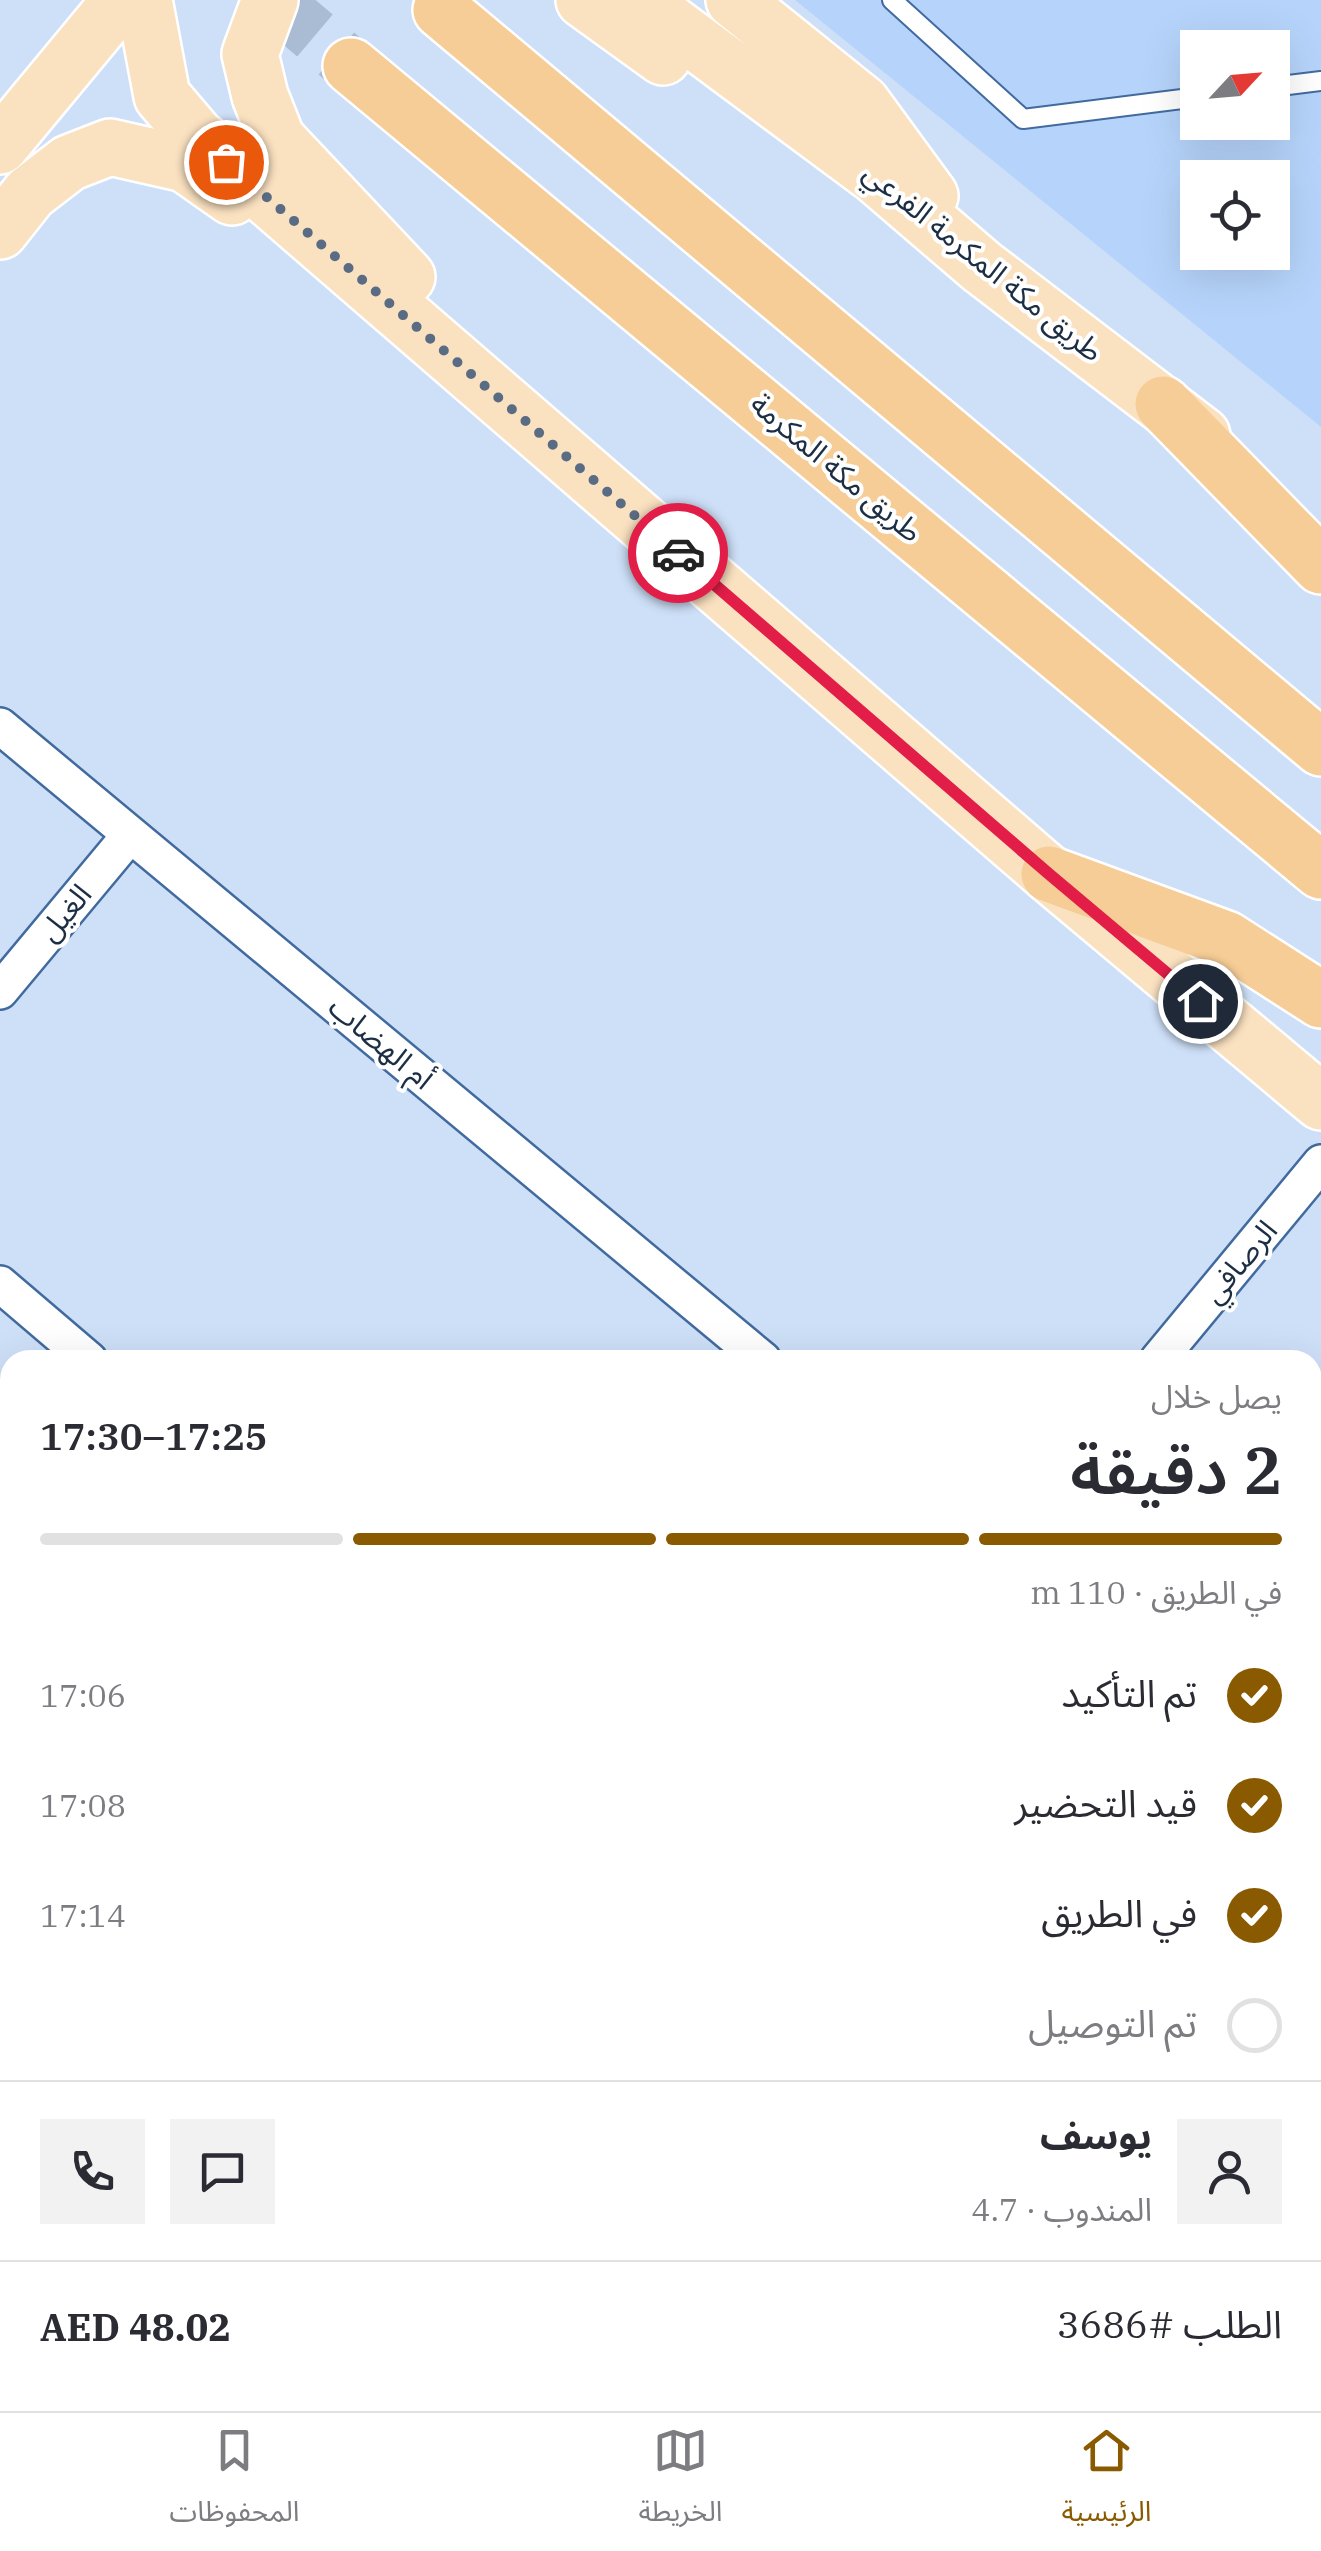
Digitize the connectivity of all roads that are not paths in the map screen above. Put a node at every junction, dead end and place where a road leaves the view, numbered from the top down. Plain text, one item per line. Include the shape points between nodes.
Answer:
1 (73, 0) edge
2 (121, 0) edge
3 (144, 0) edge
4 (270, 0) edge
5 (584, 0) edge
6 (639, 0) edge
7 (734, 0) edge
8 (892, 0) edge
9 (441, 10) dead end
10 (351, 66) tunnel mouth
11 (1321, 81) edge
12 (1290, 85) edge
13 (1180, 99) edge
14 (0, 129) edge
15 (0, 146) edge
16 (0, 231) edge
17 (982, 267) junction
18 (1164, 404) junction
19 (585, 472) junction
20 (1321, 532) edge
21 (1321, 566) edge
22 (0, 726) edge
23 (1321, 748) edge
24 (130, 835) junction
25 (1321, 870) edge
26 (1049, 874) junction
27 (0, 991) edge
28 (1321, 1000) edge
29 (1321, 1102) edge
30 (1321, 1164) edge
31 (0, 1284) edge
32 (77, 1350) edge
33 (751, 1350) edge
34 (1166, 1350) edge

1 - 14 main road
2 - 15 main road
3 - 19 main road via 162,96 196,136
4 - 19 main road via 250,54 277,139
5 - 17 main road via 896,226
6 - 17 main road, طريق مكة المكرمة الفرعي via 876,176
7 - 17 main road via 862,103
8 - 13 lane via 1023,119
9 - 23 highway
10 - 25 highway, طريق مكة المكرمة
11 - 12 lane
16 - 19 main road via 30,194 69,164 110,147 184,164
17 - 18 main road, طريق مكة المكرمة الفرعي
18 - 20 main road, طريق مكة المكرمة الفرعي
18 - 21 highway
19 - 26 main road
22 - 24 street, أم الهضاب
24 - 27 street, الغيل
24 - 33 street, أم الهضاب
26 - 28 highway via 1226,939
26 - 29 main road
30 - 34 street, الرصافي
31 - 32 street

